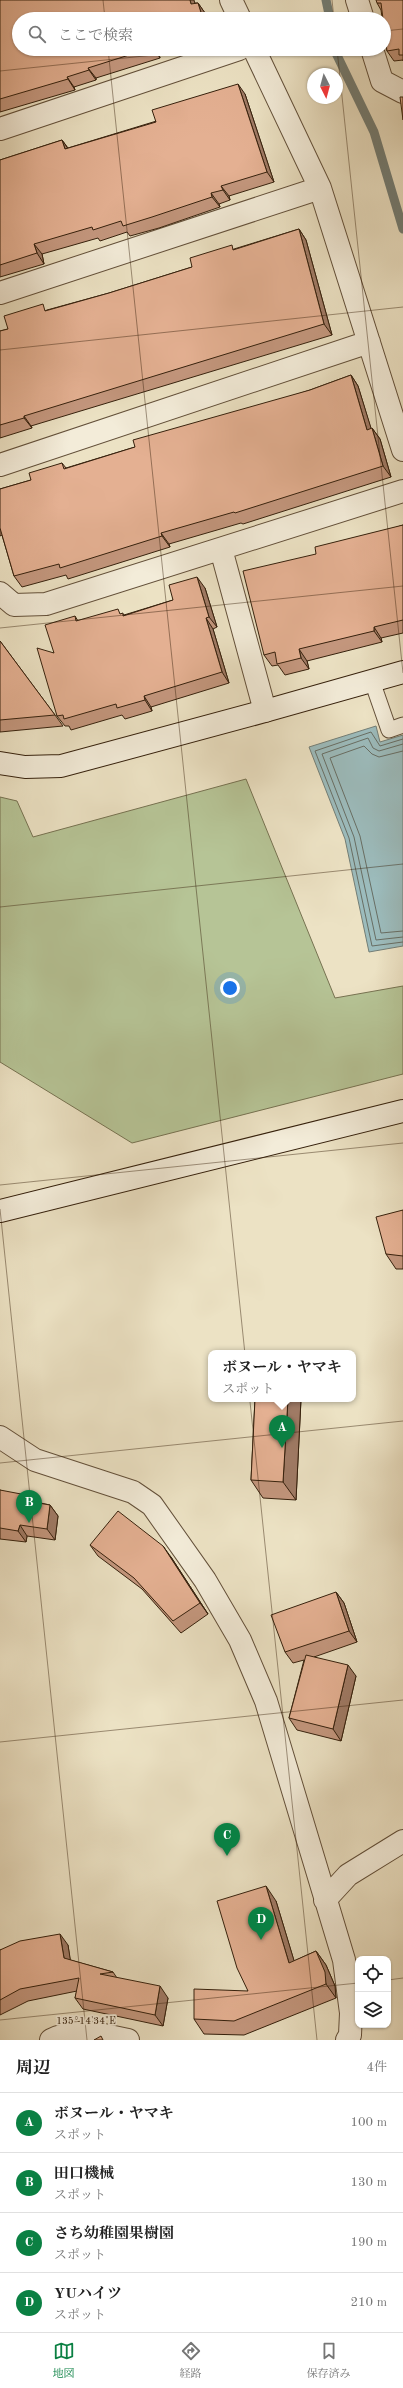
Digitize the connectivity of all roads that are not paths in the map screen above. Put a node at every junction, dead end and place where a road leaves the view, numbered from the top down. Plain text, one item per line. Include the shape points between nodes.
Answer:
1 (231, 0) edge
2 (357, 0) edge
3 (237, 12) edge
4 (361, 12) edge
5 (218, 56) edge
6 (257, 56) edge
7 (374, 56) edge
8 (403, 92) edge
9 (0, 129) edge
10 (320, 188) junction
11 (0, 294) edge
12 (369, 342) junction
13 (403, 450) edge
14 (0, 465) edge
15 (403, 491) edge
16 (221, 549) junction
17 (0, 593) edge
18 (403, 672) edge
19 (372, 681) junction
20 (265, 712) junction
21 (403, 725) edge
22 (0, 763) edge
23 (403, 1111) edge
24 (0, 1211) edge
25 (0, 1437) edge
26 (403, 1841) edge
27 (325, 1900) junction
28 (51, 2040) edge
29 (128, 2040) edge
30 (347, 2040) edge

1 - 3 street
2 - 4 street
5 - 9 street
6 - 10 street
7 - 8 street via 382,81
10 - 11 street
10 - 12 street
12 - 13 street
12 - 14 street
15 - 16 street
16 - 17 street via 46,604 14,604
16 - 20 street
18 - 19 street
19 - 20 street
19 - 21 lane via 388,730
20 - 22 street via 61,766 24,767
23 - 24 street
25 - 27 street via 35,1460 133,1492 152,1505 206,1580 240,1640 266,1701
26 - 27 street via 348,1875
27 - 30 street via 344,1960 351,2013 350,2035
28 - 29 street via 79,2031

